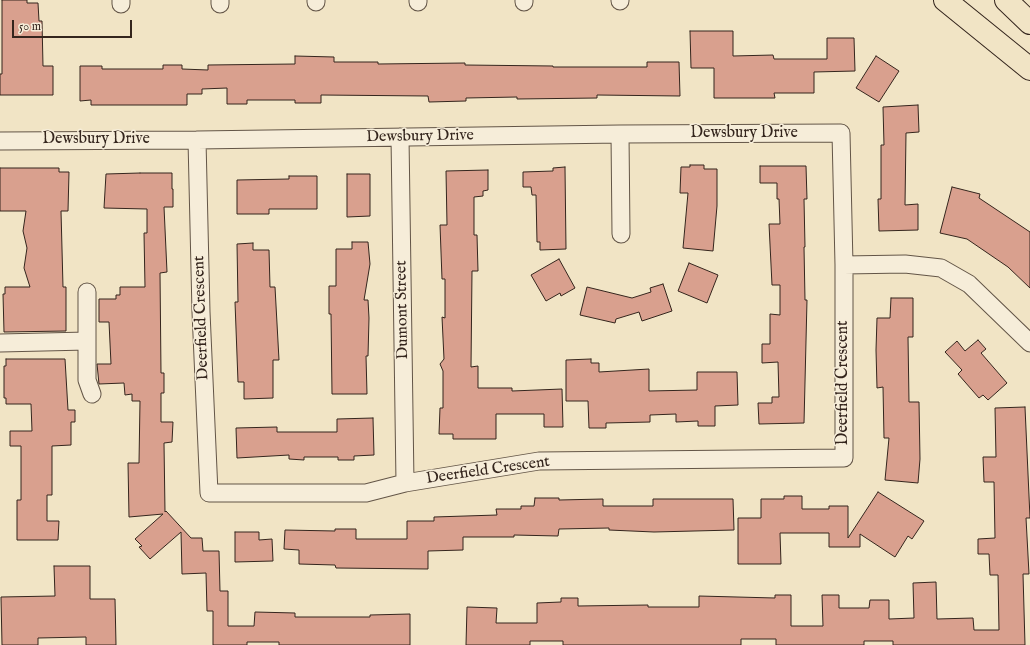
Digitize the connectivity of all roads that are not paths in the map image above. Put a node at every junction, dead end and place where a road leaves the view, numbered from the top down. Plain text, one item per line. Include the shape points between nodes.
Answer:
1 (945, 0) edge
2 (1006, 0) edge
3 (1030, 23) edge
4 (1030, 69) edge
5 (841, 133) joint
6 (620, 134) junction
7 (400, 137) junction
8 (0, 140) edge
9 (197, 140) junction
10 (621, 234) dead end
11 (844, 265) junction
12 (87, 292) dead end
13 (87, 341) junction
14 (0, 343) edge
15 (1030, 343) edge
16 (92, 394) dead end
17 (405, 483) junction

1 - 4 highway
2 - 3 highway
5 - 6 street, Dewsbury Drive
5 - 11 street, Deerfield Crescent
6 - 7 street, Dewsbury Drive
6 - 10 street
7 - 9 street, Dewsbury Drive
7 - 17 street, Dumont Street
8 - 9 street, Dewsbury Drive
9 - 17 street, Deerfield Crescent via 200,312 209,493 366,493
11 - 15 street via 905,264 941,268 969,284
11 - 17 street, Deerfield Crescent via 844,458 540,461
12 - 13 street
13 - 14 street
13 - 16 street via 87,380

